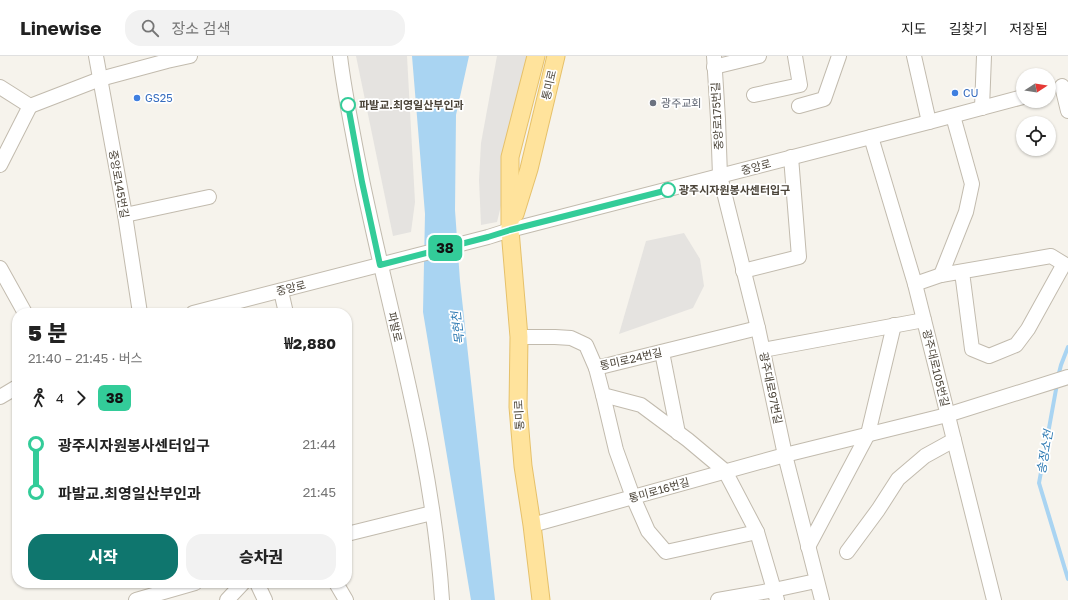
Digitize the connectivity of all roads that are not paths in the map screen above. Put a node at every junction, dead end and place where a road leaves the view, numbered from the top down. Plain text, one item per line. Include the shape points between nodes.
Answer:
1 (96, 56) edge
2 (190, 56) edge
3 (340, 56) edge
4 (536, 56) edge
5 (556, 56) edge
6 (759, 56) edge
7 (795, 56) edge
8 (839, 56) edge
9 (914, 56) edge
10 (984, 56) edge
11 (166, 58) edge
12 (714, 62) edge
13 (100, 79) junction
14 (0, 87) edge
15 (1060, 87) edge
16 (754, 95) dead end
17 (1016, 99) edge
18 (30, 106) junction
19 (799, 106) dead end
20 (982, 108) junction
21 (1068, 111) edge
22 (953, 116) junction
23 (929, 122) junction
24 (871, 137) junction
25 (791, 157) junction
26 (0, 164) edge
27 (720, 176) junction
28 (209, 197) dead end
29 (125, 215) junction
30 (510, 230) junction
31 (384, 264) junction
32 (0, 268) edge
33 (742, 271) junction
34 (962, 272) junction
35 (941, 275) junction
36 (915, 284) junction
37 (281, 291) junction
38 (22, 308) edge
39 (139, 308) edge
40 (226, 308) edge
41 (285, 308) edge
42 (924, 320) junction
43 (894, 325) junction
44 (758, 328) junction
45 (519, 337) junction
46 (762, 350) junction
47 (662, 352) junction
48 (596, 368) junction
49 (1068, 377) edge
50 (12, 390) edge
51 (603, 395) junction
52 (0, 397) edge
53 (947, 414) junction
54 (678, 433) junction
55 (868, 434) junction
56 (954, 440) junction
57 (785, 455) junction
58 (725, 471) junction
59 (633, 497) junction
60 (432, 513) junction
61 (532, 525) junction
62 (757, 532) junction
63 (352, 533) edge
64 (808, 547) junction
65 (847, 552) dead end
66 (816, 581) junction
67 (174, 588) edge
68 (238, 588) edge
69 (259, 588) edge
70 (339, 588) edge
71 (776, 595) edge
72 (136, 600) edge
73 (227, 600) edge
74 (265, 600) edge
75 (346, 600) edge
76 (442, 600) edge
77 (540, 600) edge
78 (718, 600) edge
79 (822, 600) edge
80 (994, 600) edge

1 - 13 street, 중앙로145번길
2 - 11 street
3 - 31 street, 파발로 via 362,182
4 - 30 main road, 통미로 via 510,157
5 - 30 main road, 통미로 via 529,169
6 - 12 street
7 - 16 street via 800,85
8 - 19 street via 824,99
9 - 23 street
10 - 20 street
11 - 13 street
12 - 27 street, 중앙로175번길
13 - 18 street
13 - 29 street, 중앙로145번길
14 - 18 street
15 - 21 street
17 - 20 street, 중앙로
18 - 26 street
20 - 22 street, 중앙로
22 - 23 street, 중앙로
22 - 35 street via 972,184 966,212
23 - 24 street, 중앙로
24 - 25 street, 중앙로
24 - 36 street, 광주대로105번길
25 - 27 street, 중앙로
25 - 33 street via 799,257
27 - 30 street, 중앙로
27 - 33 street, 광주대로97번길
28 - 29 street
29 - 39 street, 중앙로145번길
30 - 31 street, 중앙로
30 - 45 main road, 통미로
31 - 37 street, 중앙로
31 - 60 street, 파발로
32 - 38 street
33 - 44 street, 광주대로97번길
34 - 34 street via 1051,256 1064,264 1028,329 1016,345 988,356 972,349
34 - 35 street
35 - 36 street
36 - 42 street, 광주대로105번길
37 - 40 street, 중앙로
37 - 41 street
42 - 43 street
42 - 53 street, 광주대로105번길
43 - 46 street
43 - 55 street
44 - 46 street, 광주대로97번길
44 - 47 street, 통미로24번길
45 - 48 street, 통미로24번길 via 571,338 586,345
45 - 61 main road, 통미로 via 518,408
46 - 57 street, 광주대로97번길
47 - 48 street, 통미로24번길
47 - 54 street
48 - 51 street
49 - 53 street, 통미로16번길
50 - 52 street
51 - 54 street via 641,405
51 - 59 street via 616,450
53 - 55 street, 통미로16번길
53 - 56 street, 광주대로105번길
54 - 58 street
55 - 57 street, 통미로16번길
55 - 64 street
56 - 65 street via 925,456 898,480
56 - 80 street, 광주대로105번길
57 - 58 street, 통미로16번길
57 - 64 street, 광주대로97번길
58 - 59 street, 통미로16번길
58 - 62 street
59 - 61 street, 통미로16번길
59 - 62 street via 648,531 666,552
60 - 63 street
60 - 76 street, 파발로
61 - 77 main road, 통미로
62 - 71 street
64 - 66 street, 광주대로97번길
66 - 71 street
66 - 79 street, 광주대로97번길
67 - 72 street
68 - 73 street
69 - 74 street
70 - 75 street
71 - 78 street

